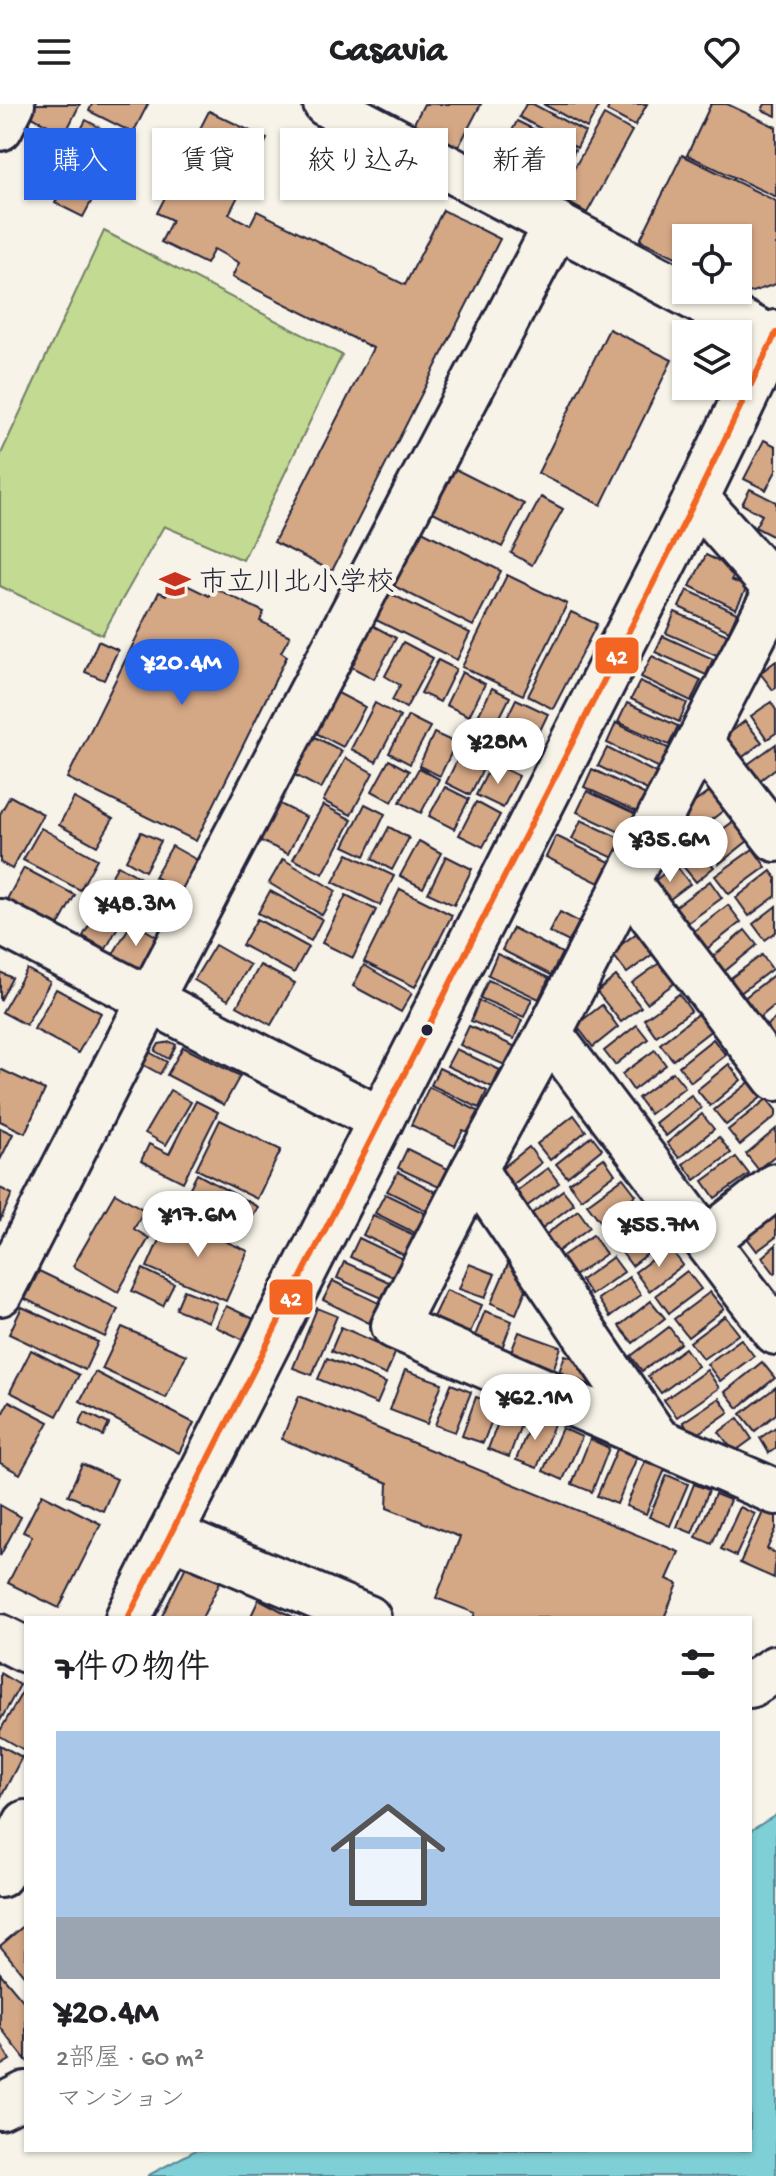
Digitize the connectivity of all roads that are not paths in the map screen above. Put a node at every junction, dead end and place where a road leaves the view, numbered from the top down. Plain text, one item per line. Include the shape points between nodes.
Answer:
1 (12, 104) edge
2 (326, 104) edge
3 (0, 128) edge
4 (557, 224) junction
5 (774, 336) edge
6 (696, 498) junction
7 (776, 591) edge
8 (700, 741) junction
9 (776, 839) edge
10 (627, 882) junction
11 (0, 922) edge
12 (150, 1000) junction
13 (549, 1033) junction
14 (776, 1078) edge
15 (381, 1120) junction
16 (474, 1170) junction
17 (776, 1186) edge
18 (707, 1240) junction
19 (0, 1293) edge
20 (776, 1332) edge
21 (657, 1440) junction
22 (776, 1492) edge
23 (170, 1535) junction
24 (129, 1616) edge
25 (363, 1616) edge
26 (0, 1637) edge
27 (24, 1649) edge
28 (776, 1668) edge
29 (752, 1684) edge
30 (24, 1827) edge
31 (0, 1875) edge
32 (24, 2095) edge
33 (0, 2107) edge

1 - 3 street
2 - 4 street
4 - 5 street
4 - 12 street
5 - 6 street
6 - 7 street
6 - 15 street
7 - 8 street
8 - 9 street
8 - 10 street
10 - 13 street
10 - 14 street
11 - 12 street
12 - 15 street
12 - 19 street
13 - 16 street
13 - 18 street
15 - 23 street
16 - 21 street
16 - 21 street via 394,1326
17 - 18 street
18 - 20 street
21 - 22 street
23 - 24 street
23 - 25 street
26 - 27 street
28 - 29 street
30 - 31 street
32 - 33 street

